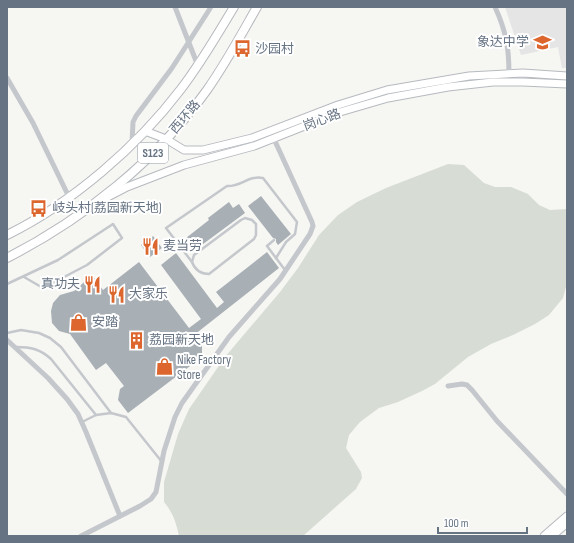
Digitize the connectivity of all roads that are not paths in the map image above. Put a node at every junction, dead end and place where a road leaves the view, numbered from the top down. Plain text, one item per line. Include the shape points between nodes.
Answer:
1 (175, 7) edge
2 (211, 7) edge
3 (234, 7) edge
4 (258, 7) edge
5 (495, 7) edge
6 (189, 44) junction
7 (198, 66) junction
8 (509, 74) junction
9 (567, 76) edge
10 (7, 78) edge
11 (567, 84) edge
12 (145, 131) junction
13 (274, 138) junction
14 (166, 139) junction
15 (132, 144) junction
16 (69, 197) junction
17 (88, 208) junction
18 (7, 235) edge
19 (274, 240) dead end
20 (7, 258) edge
21 (276, 258) junction
22 (192, 262) junction
23 (286, 270) junction
24 (24, 277) junction
25 (7, 284) edge
26 (7, 333) edge
27 (7, 340) edge
28 (15, 348) junction
29 (448, 386) dead end
30 (111, 413) junction
31 (96, 415) junction
32 (82, 422) junction
33 (162, 462) junction
34 (567, 494) edge
35 (120, 516) junction
36 (567, 516) edge
37 (567, 523) edge
38 (81, 536) edge
39 (544, 536) edge
40 (552, 536) edge

1 - 6 street
2 - 6 street
3 - 7 main road, 西环路 / S123
4 - 14 main road, 西环路 / S123 via 215,77
5 - 8 street via 506,34
6 - 7 street
6 - 15 street via 136,116
7 - 12 main road, 西环路 / S123
8 - 9 street, 岗心路
8 - 14 street, 岗心路 via 468,76 387,90 338,105 252,138 203,150 184,150
10 - 16 street via 33,123
11 - 13 street, 岗心路 via 493,82 424,91 340,112
12 - 14 street, 岗心路
12 - 15 main road, 西环路 / S123
13 - 17 street, 岗心路 via 184,165 128,187
13 - 23 street via 313,226
14 - 17 main road, 西环路 / S123 via 130,174
15 - 16 main road, 西环路 / S123
16 - 18 main road, 西环路 / S123
17 - 20 main road, 西环路 / S123 via 50,234
19 - 21 lane via 267,246
21 - 22 lane via 286,242 295,234 297,222 263,178 256,177 227,186 166,228
21 - 23 lane
22 - 22 lane via 199,272 212,272 254,239 256,224 252,220 241,220 194,255
23 - 33 street via 229,337 182,403 175,417
24 - 24 lane via 58,260 113,224 122,238 87,265 43,288
24 - 25 lane
26 - 30 lane via 21,330 50,338 61,347
27 - 28 street
28 - 31 lane via 28,347 45,354
28 - 32 street via 48,378 67,399
29 - 34 street via 467,385 497,421
30 - 31 lane
30 - 33 lane via 126,417
31 - 32 lane
32 - 35 street
33 - 35 street via 156,492 151,499
35 - 38 street
36 - 39 street
37 - 40 street

